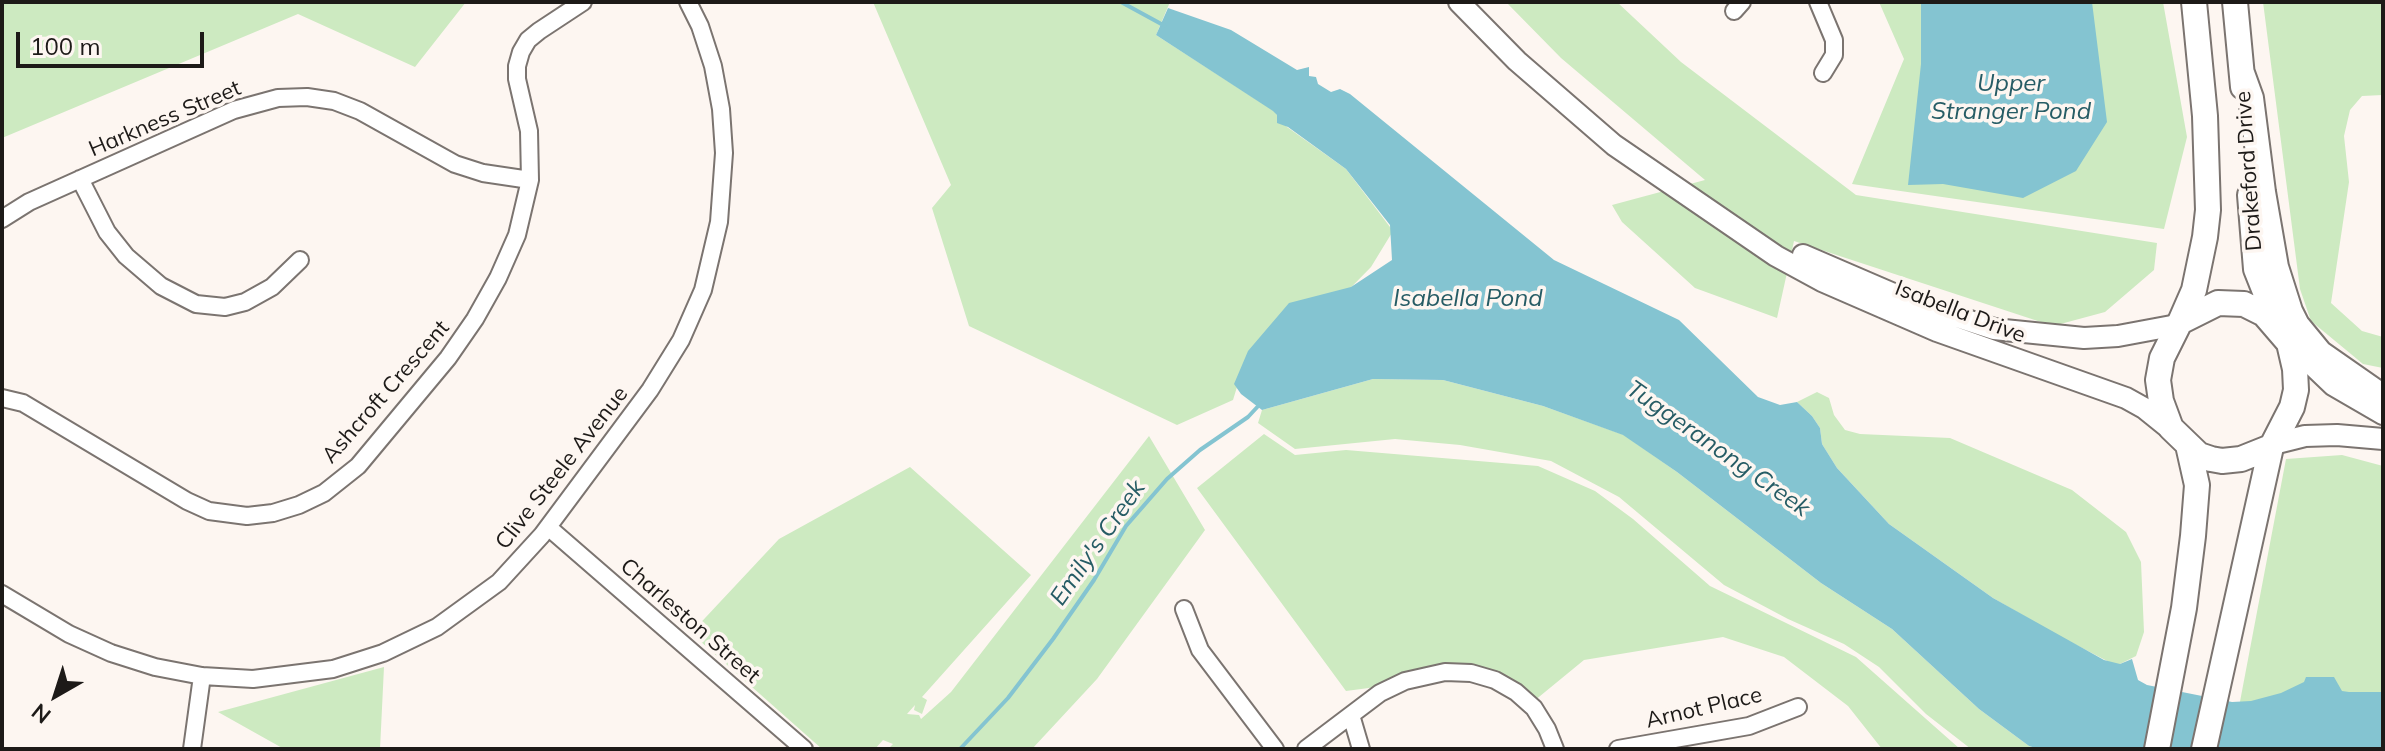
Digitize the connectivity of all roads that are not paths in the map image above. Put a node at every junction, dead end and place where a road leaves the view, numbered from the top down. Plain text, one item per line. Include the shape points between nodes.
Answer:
1 (583, 2) edge
2 (688, 2) edge
3 (1459, 2) edge
4 (1818, 2) edge
5 (2194, 2) edge
6 (2235, 2) edge
7 (1823, 73) dead end
8 (2242, 73) junction
9 (80, 179) junction
10 (530, 180) junction
11 (2, 219) edge
12 (1733, 225) junction
13 (300, 260) dead end
14 (2178, 324) junction
15 (2286, 339) junction
16 (2383, 397) edge
17 (2, 398) edge
18 (2383, 414) edge
19 (2182, 439) junction
20 (2383, 439) edge
21 (2272, 446) junction
22 (548, 527) junction
23 (2, 594) edge
24 (1184, 609) dead end
25 (202, 676) junction
26 (1798, 707) dead end
27 (1351, 715) junction
28 (192, 749) edge
29 (804, 749) edge
30 (1275, 749) edge
31 (1306, 749) edge
32 (1361, 749) edge
33 (1555, 749) edge
34 (1618, 749) edge
35 (2157, 749) edge
36 (2204, 749) edge

1 - 10 street, Ashcroft Crescent via 539,31 521,52 517,79 529,131
2 - 22 street, Clive Steele Avenue via 713,66 721,109 724,176 710,268 673,356
3 - 12 main road, Isabella Drive via 1614,145
4 - 7 street via 1834,40 1834,55
5 - 14 highway, Drakeford Drive via 2208,210 2194,290
6 - 8 highway, Drakeford Drive
8 - 15 highway, Drakeford Drive via 2256,269
8 - 16 highway via 2251,98 2276,269 2286,303 2320,353
9 - 10 street, Harkness Street via 248,105 307,97 360,111 455,164
9 - 11 street, Harkness Street
9 - 13 street via 107,232 126,256 161,286 196,304 225,307 245,302 272,287
10 - 17 street, Ashcroft Crescent via 517,235 498,278 448,358 358,466 299,505 247,516 209,511 23,403
12 - 14 main road, Isabella Drive via 1912,302 1994,329 2084,338
12 - 19 main road, Isabella Drive via 1822,281 1937,331 2126,398
14 - 15 highway via 2202,309 2228,302 2252,307
14 - 19 highway via 2158,380 2164,412
15 - 18 main road via 2333,385
15 - 21 highway via 2296,390
19 - 21 highway via 2199,455 2222,461
19 - 35 highway via 2197,500
20 - 21 main road via 2305,436
21 - 36 highway
22 - 25 street, Clive Steele Avenue via 514,567 466,608 383,653 333,669 279,677
22 - 29 street, Charleston Street
23 - 25 street, Clive Steele Avenue via 111,653
24 - 30 street via 1200,650
25 - 28 street
26 - 34 street, Arnot Place via 1749,726
27 - 31 street
27 - 32 street
27 - 33 street via 1405,681 1471,673 1495,680 1534,708

